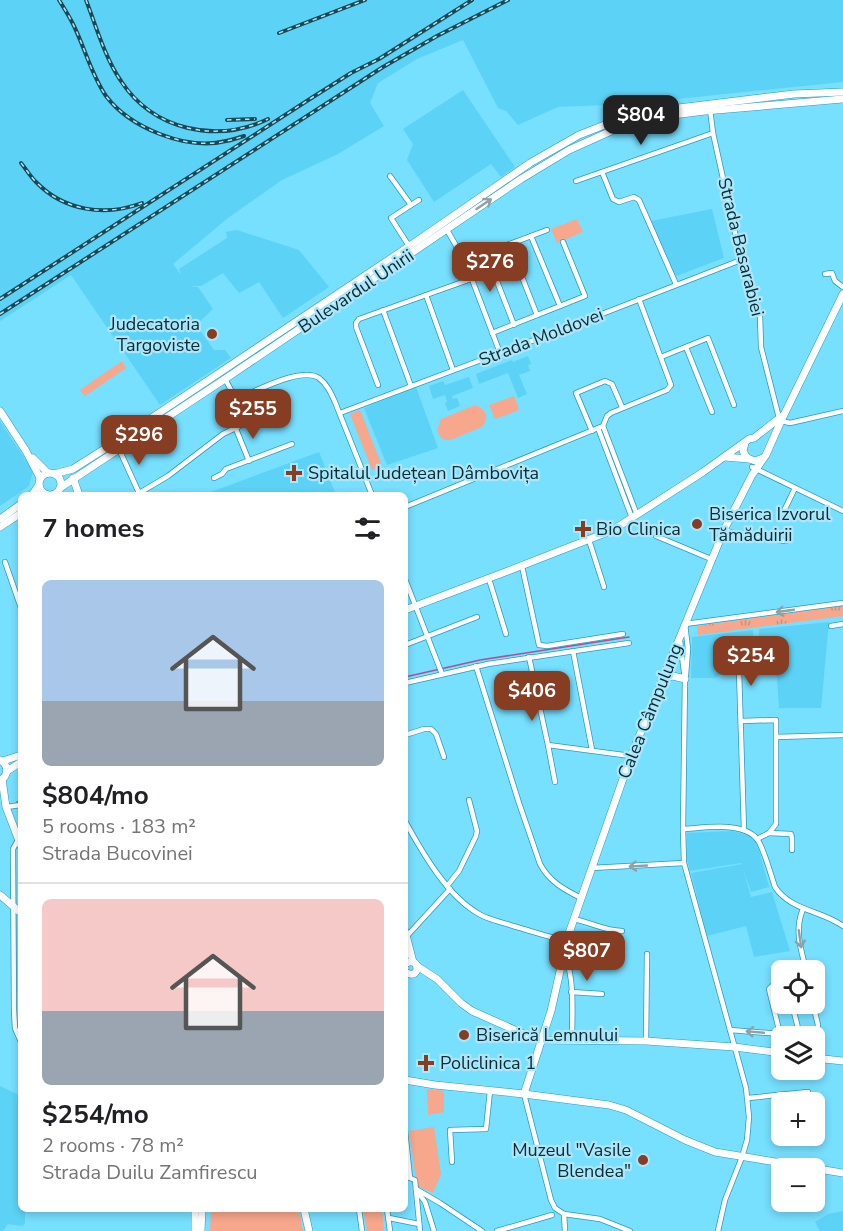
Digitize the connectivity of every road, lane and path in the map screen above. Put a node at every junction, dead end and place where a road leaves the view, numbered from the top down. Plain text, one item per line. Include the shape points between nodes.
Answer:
1 (843, 92) edge
2 (843, 99) edge
3 (710, 107) junction
4 (713, 133) junction
5 (539, 162) junction
6 (602, 172) junction
7 (516, 173) junction
8 (390, 176) dead end
9 (521, 179) junction
10 (576, 181) dead end
11 (419, 200) dead end
12 (411, 205) junction
13 (445, 227) junction
14 (547, 230) dead end
15 (531, 236) junction
16 (563, 242) dead end
17 (509, 244) junction
18 (411, 250) junction
19 (486, 253) junction
20 (741, 260) junction
21 (465, 261) junction
22 (825, 274) dead end
23 (471, 279) junction
24 (676, 284) junction
25 (843, 287) edge
26 (843, 294) edge
27 (426, 295) junction
28 (639, 299) junction
29 (560, 306) junction
30 (383, 310) junction
31 (537, 315) junction
32 (514, 325) junction
33 (492, 333) junction
34 (686, 347) junction
35 (500, 353) junction
36 (661, 357) junction
37 (453, 370) junction
38 (223, 376) junction
39 (378, 385) dead end
40 (411, 386) junction
41 (237, 399) junction
42 (734, 405) dead end
43 (622, 407) junction
44 (0, 411) edge
45 (843, 411) edge
46 (712, 412) dead end
47 (340, 413) junction
48 (781, 418) junction
49 (601, 427) junction
50 (236, 429) junction
51 (592, 431) junction
52 (754, 438) junction
53 (745, 443) junction
54 (292, 444) dead end
55 (116, 446) junction
56 (27, 453) junction
57 (765, 454) junction
58 (725, 457) junction
59 (249, 461) junction
60 (752, 466) junction
61 (51, 474) junction
62 (73, 478) junction
63 (214, 478) dead end
64 (40, 482) junction
65 (60, 488) junction
66 (795, 488) junction
67 (34, 492) edge
68 (42, 492) edge
69 (57, 492) edge
70 (78, 492) edge
71 (137, 492) edge
72 (141, 492) edge
73 (371, 492) edge
74 (18, 506) edge
75 (408, 506) edge
76 (843, 511) edge
77 (783, 513) dead end
78 (18, 515) edge
79 (635, 517) junction
80 (0, 519) edge
81 (0, 527) edge
82 (724, 530) junction
83 (656, 536) dead end
84 (589, 540) junction
85 (786, 541) dead end
86 (711, 559) junction
87 (5, 562) dead end
88 (522, 566) junction
89 (489, 579) junction
90 (408, 587) edge
91 (604, 587) dead end
92 (18, 599) edge
93 (843, 603) edge
94 (415, 606) junction
95 (408, 609) edge
96 (477, 617) dead end
97 (685, 624) junction
98 (843, 624) edge
99 (831, 626) dead end
100 (506, 633) dead end
101 (623, 634) dead end
102 (427, 636) junction
103 (679, 638) junction
104 (629, 643) dead end
105 (408, 644) edge
106 (573, 651) junction
107 (529, 657) junction
108 (476, 666) junction
109 (780, 667) dead end
110 (442, 674) junction
111 (663, 679) junction
112 (685, 679) junction
113 (408, 681) edge
114 (741, 722) junction
115 (408, 734) edge
116 (843, 735) edge
117 (776, 737) junction
118 (549, 745) junction
119 (592, 750) junction
120 (631, 756) junction
121 (18, 757) edge
122 (444, 757) dead end
123 (18, 759) edge
124 (1, 760) edge
125 (7, 771) junction
126 (1, 780) edge
127 (555, 782) dead end
128 (0, 795) edge
129 (469, 800) dead end
130 (18, 805) edge
131 (6, 807) junction
132 (408, 826) edge
133 (683, 828) junction
134 (744, 830) junction
135 (769, 833) junction
136 (757, 839) junction
137 (18, 840) edge
138 (18, 844) edge
139 (792, 850) dead end
140 (684, 863) junction
141 (591, 868) junction
142 (448, 887) junction
143 (0, 895) edge
144 (580, 898) junction
145 (7, 904) edge
146 (803, 909) junction
147 (573, 919) junction
148 (843, 926) edge
149 (622, 931) dead end
150 (408, 935) edge
151 (566, 942) junction
152 (408, 945) edge
153 (564, 952) junction
154 (647, 954) dead end
155 (804, 960) edge
156 (410, 963) edge
157 (408, 975) edge
158 (429, 975) junction
159 (571, 992) junction
160 (602, 994) dead end
161 (730, 1030) junction
162 (771, 1033) edge
163 (18, 1036) edge
164 (543, 1040) junction
165 (572, 1040) junction
166 (646, 1041) junction
167 (734, 1047) junction
168 (771, 1052) edge
169 (825, 1059) edge
170 (843, 1061) edge
171 (408, 1080) edge
172 (490, 1091) junction
173 (524, 1094) junction
174 (771, 1096) edge
175 (748, 1098) junction
176 (742, 1157) junction
177 (452, 1161) dead end
178 (843, 1173) edge
179 (408, 1177) edge
180 (416, 1189) junction
181 (195, 1212) edge
182 (202, 1212) edge
183 (305, 1212) edge
184 (359, 1212) edge
185 (388, 1212) edge
186 (564, 1214) junction
187 (552, 1215) dead end
188 (389, 1218) junction
189 (419, 1224) junction
190 (474, 1225) junction
191 (195, 1231) edge
192 (201, 1231) edge
193 (309, 1231) edge
194 (362, 1231) edge
195 (390, 1231) edge
196 (420, 1231) edge
197 (434, 1231) edge
198 (470, 1231) edge
199 (482, 1231) edge
200 (497, 1231) edge
201 (565, 1231) edge
202 (630, 1231) edge
203 (718, 1231) edge

1 - 3 main road, Bulevardul Unirii
2 - 3 main road, Bulevardul Unirii
3 - 4 street, Strada Basarabiei
3 - 5 main road, Bulevardul Unirii via 629,123
4 - 6 street
4 - 20 street, Strada Basarabiei
5 - 7 main road, Bulevardul Unirii
5 - 9 main road, Bulevardul Unirii
6 - 10 street
6 - 24 street via 613,199 639,200
7 - 9 main road
7 - 13 main road, Bulevardul Unirii
8 - 12 street
13 -> 9 main road, Bulevardul Unirii
11 - 12 street, Bulevardul Unirii
12 - 18 street, Bulevardul Unirii via 391,218
13 - 18 main road, Bulevardul Unirii
13 - 21 street
14 - 15 street
15 - 17 street
15 - 29 street
16 - 29 street via 585,296
17 - 19 street
17 - 31 street
18 - 38 main road, Bulevardul Unirii
19 - 21 street
19 - 32 street
20 - 24 street, Strada Moldovei
20 - 48 street, Strada Basarabiei via 760,315 761,347
21 - 23 street
22 - 25 street via 832,273
23 - 27 street
23 - 33 street
24 - 28 street, Strada Moldovei
26 - 48 main road, Calea Câmpulung
27 - 30 street
27 - 37 street
28 - 35 street, Strada Moldovei
28 - 36 street
29 - 31 street
30 - 39 street via 356,323
30 - 40 street
31 - 32 street
32 - 33 street
33 - 35 street
34 - 36 street
34 - 42 street via 708,338
34 - 46 street
35 - 37 street, Strada Moldovei
36 - 43 street via 670,388
37 - 40 street, Strada Moldovei
38 - 41 street
38 - 55 main road, Bulevardul Unirii
40 - 47 street, Strada Moldovei
41 - 47 street via 290,377 308,374 325,383
41 - 50 street via 244,423
43 - 49 street via 611,412
43 - 51 street via 612,384 605,381 576,393
44 - 56 main road
45 - 48 street via 790,423
47 - 73 street
48 - 52 main road
48 - 57 main road, Calea Câmpulung
49 - 51 street
49 - 79 street
50 - 59 street
50 - 72 street via 223,434
51 - 75 street
52 - 53 main road
52 - 57 main road via 763,441
53 - 58 main road
53 - 60 main road via 743,451
54 - 59 street
55 - 61 main road, Bulevardul Unirii via 67,471
55 - 62 main road, Bulevardul Unirii
55 - 71 street
56 - 61 main road
56 - 64 main road
57 - 60 main road, Calea Câmpulung
58 - 60 main road
58 - 79 main road
59 - 63 street
60 - 66 street
60 - 82 main road, Calea Câmpulung
61 - 64 main road via 44,475
61 - 65 main road via 60,481
62 - 65 main road, Bulevardul Unirii
62 - 70 main road
64 - 67 main road
64 - 68 main road
65 - 69 main road
66 - 76 street
66 - 77 street
74 - 80 main road
78 - 81 main road
79 - 84 main road
82 - 85 street
82 - 86 main road, Calea Câmpulung
83 - 86 street
84 - 88 main road
84 - 91 street
86 - 97 main road, Calea Câmpulung
87 - 92 street
88 - 89 main road
88 - 101 street via 538,644 547,646
89 - 94 main road
89 - 100 street
90 - 94 street
93 -> 97 street
94 - 95 main road
94 - 102 street
96 - 102 street
97 - 103 main road, Calea Câmpulung
97 - 112 street
98 - 99 street
102 - 105 street
102 - 110 street
103 - 111 main road, Calea Câmpulung
103 - 112 street
104 - 106 street
106 - 107 street
106 - 119 street
107 - 108 street
107 - 118 street
108 - 110 street
108 - 144 street via 540,864 552,881
109 - 114 street via 740,669
110 - 113 street
111 - 112 main road
111 - 120 main road, Calea Câmpulung
112 - 133 street
114 - 117 street via 776,720
114 - 134 street
115 - 122 street via 431,729
116 - 117 street
117 - 135 street via 776,824
118 - 119 street
118 - 127 street
119 - 120 street
120 - 141 main road, Calea Câmpulung
121 - 124 main road
123 - 125 main road
124 - 125 main road
125 - 126 main road
126 - 131 main road
128 - 131 main road
129 - 142 street via 476,836
130 - 131 street
131 - 137 main road
132 - 142 street
133 - 134 street
133 - 140 street
134 - 136 street
135 - 136 street
135 - 139 street via 791,834
136 - 146 street via 775,887
138 - 145 street via 13,849
140 -> 141 street
140 - 161 street
141 - 144 main road, Calea Câmpulung
142 - 150 street
142 - 151 street via 480,914
143 - 145 main road
144 - 147 main road, Calea Câmpulung
145 - 163 street
146 - 148 street
146 -> 155 street via 798,936
147 - 149 street
147 - 151 main road, Calea Câmpulung
151 - 153 main road, Calea Câmpulung
152 - 156 main road
153 - 159 street, Calea Câmpulung
153 - 164 main road, Calea Câmpulung
154 - 166 street
156 - 157 main road via 417,970
156 - 158 main road
157 - 158 main road
158 - 164 main road via 472,1011
159 - 160 street
159 - 165 street, Calea Câmpulung
162 -> 161 street
161 - 167 street
164 - 165 main road
164 - 173 main road, Calea Câmpulung
165 - 166 main road
166 - 167 main road
167 - 168 main road
167 - 175 street
169 - 170 main road
171 - 172 main road
172 - 173 main road
172 - 177 street via 486,1129 450,1131
173 - 176 main road via 618,1107 706,1150
173 - 186 street via 551,1200
174 - 175 street
175 - 176 street
176 - 178 main road
176 - 203 street
179 - 180 street via 415,1180
180 - 189 street
180 - 190 street
180 - 197 street via 425,1202
181 - 191 main road
182 - 192 main road
183 - 193 main road
184 - 194 street
185 - 188 street
186 - 201 street
186 - 202 street via 600,1219
187 - 200 street
188 - 189 street
188 - 195 street
189 - 196 street
190 - 198 street
190 - 199 street

